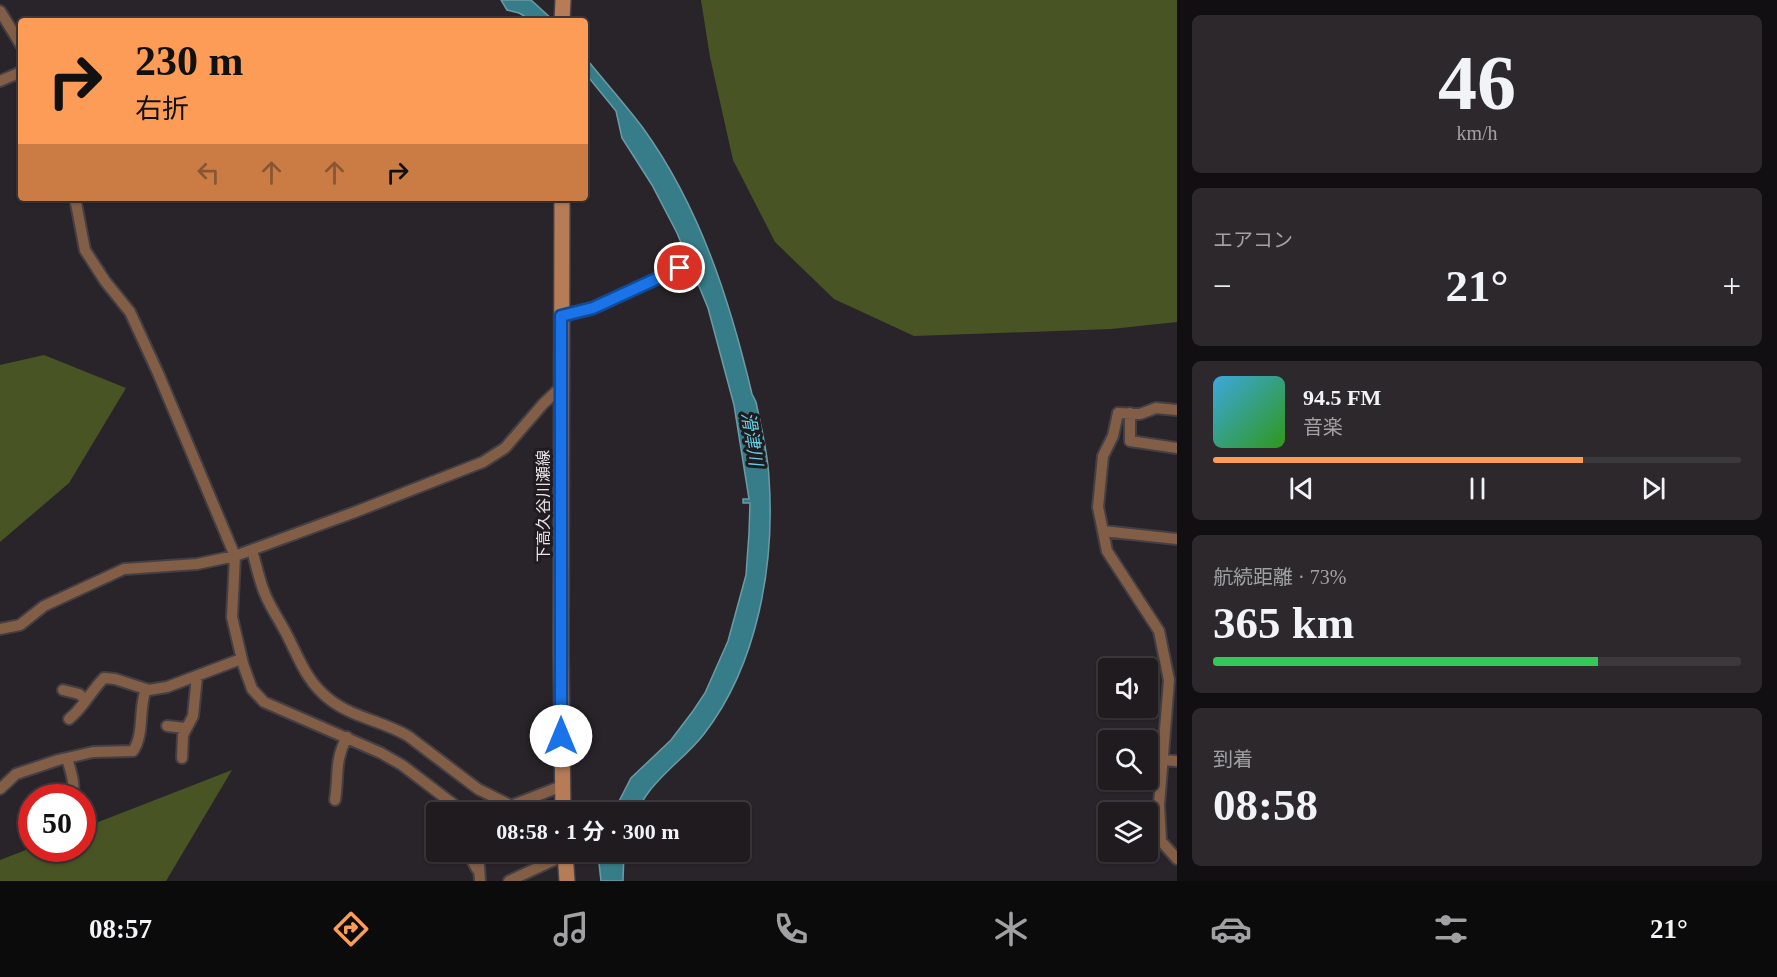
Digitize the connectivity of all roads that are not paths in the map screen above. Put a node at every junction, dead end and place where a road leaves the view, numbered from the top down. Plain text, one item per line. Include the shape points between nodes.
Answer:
1 (563, 0) edge
2 (0, 10) edge
3 (562, 18) edge
4 (18, 40) edge
5 (18, 73) edge
6 (0, 81) edge
7 (76, 201) edge
8 (562, 201) edge
9 (680, 268) dead end
10 (561, 316) junction
11 (561, 387) junction
12 (1177, 410) edge
13 (1130, 413) junction
14 (1177, 448) edge
15 (1103, 531) junction
16 (1177, 539) edge
17 (252, 550) junction
18 (235, 556) junction
19 (0, 629) edge
20 (242, 659) junction
21 (197, 676) junction
22 (146, 689) junction
23 (63, 690) dead end
24 (85, 699) junction
25 (69, 719) dead end
26 (167, 726) dead end
27 (185, 728) junction
28 (347, 737) junction
29 (67, 758) junction
30 (182, 758) dead end
31 (1162, 760) junction
32 (1177, 761) edge
33 (73, 784) edge
34 (562, 786) junction
35 (0, 789) edge
36 (335, 800) dead end
37 (451, 802) edge
38 (504, 802) edge
39 (522, 802) edge
40 (563, 802) edge
41 (1177, 859) edge
42 (473, 862) edge
43 (547, 862) edge
44 (566, 862) edge
45 (480, 876) edge
46 (509, 881) edge
47 (567, 881) edge

1 - 3 main road
2 - 4 street
5 - 6 street
7 - 18 street via 85,250 130,312
8 - 10 main road, 下高久谷川瀬線
9 - 10 street via 593,308
10 - 11 main road, 下高久谷川瀬線
11 - 17 street via 505,448 483,462
11 - 34 main road, 下高久谷川瀬線
12 - 13 street via 1156,408
13 - 14 street via 1130,441
13 - 15 street via 1118,413 1103,456 1098,507
15 - 16 street
15 - 31 street via 1107,550 1159,631 1169,680
17 - 18 street
17 - 38 street via 265,594 300,665 320,691 353,714 408,736 478,789
18 - 19 street via 197,564 124,569 44,606 20,625
18 - 20 street via 232,617
20 - 21 street
20 - 28 street via 252,689 264,702
21 - 22 street via 167,687
21 - 27 street via 193,717
22 - 24 street via 104,678
22 - 29 street via 133,751 93,752
23 - 24 street
24 - 25 street
26 - 27 street
27 - 30 street
28 - 36 street via 339,751
28 - 37 street via 402,765
29 - 33 street
29 - 35 street via 16,774
31 - 32 street
31 - 41 street via 1161,841
34 - 39 street
34 - 40 main road, 下高久谷川瀬線
42 - 45 street
43 - 46 street
44 - 47 main road

